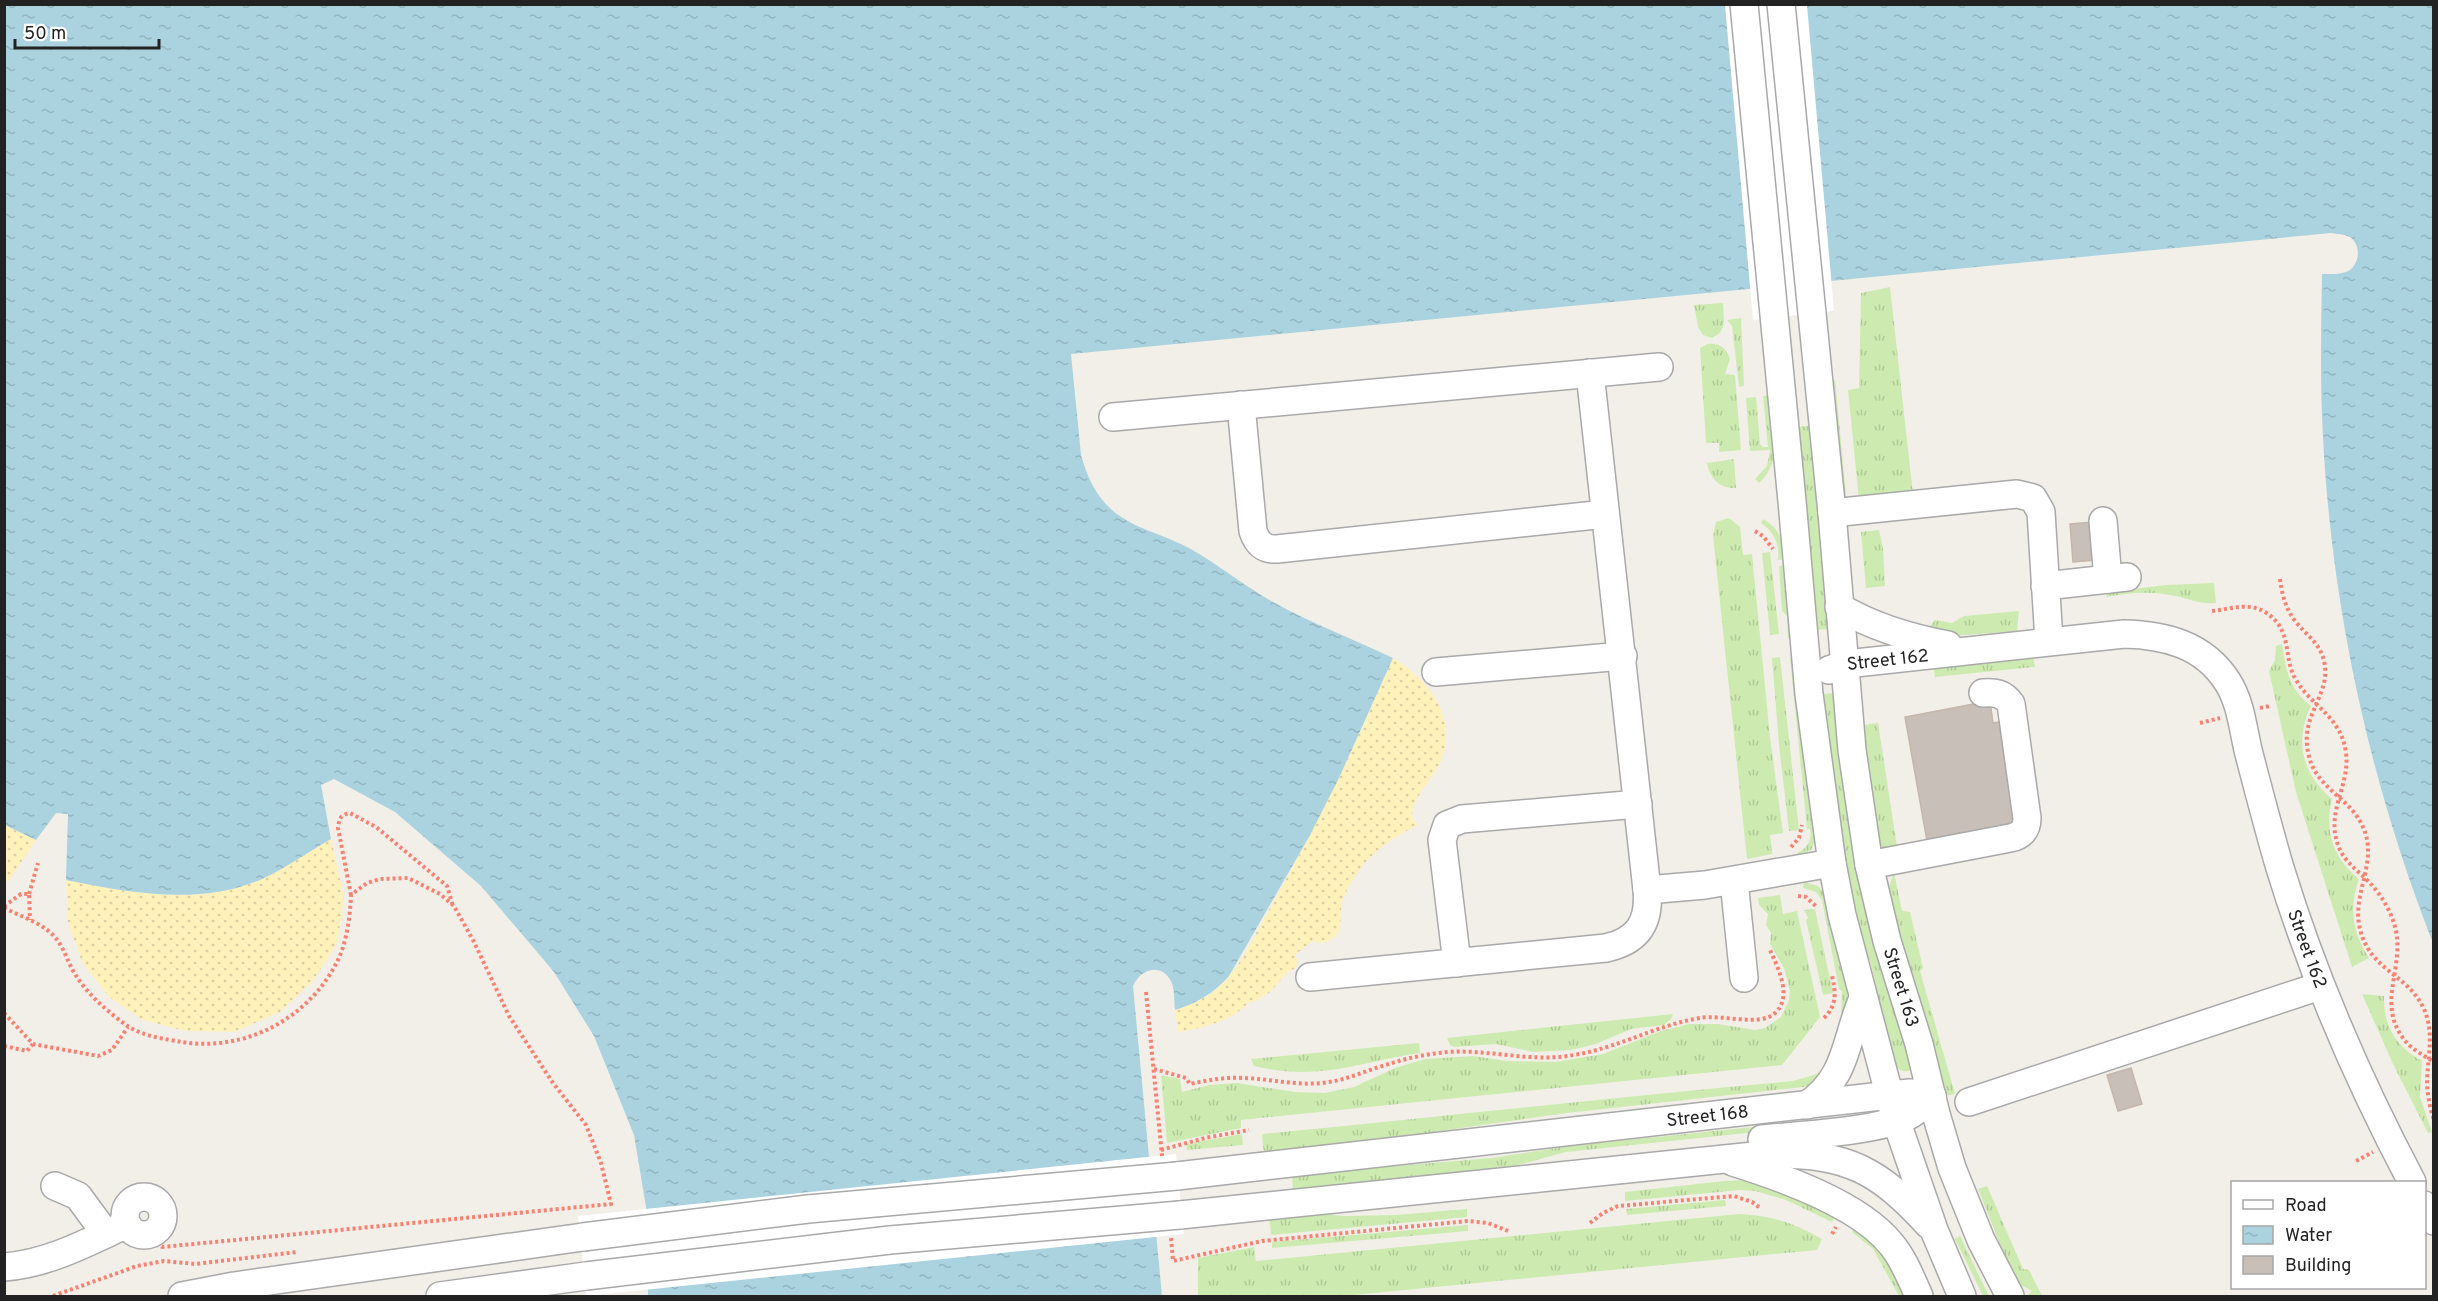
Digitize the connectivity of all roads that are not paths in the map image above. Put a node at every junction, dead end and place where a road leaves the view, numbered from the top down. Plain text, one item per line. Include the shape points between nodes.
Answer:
1 (1744, 4) edge
2 (1781, 4) edge
3 (1659, 367) dead end
4 (1590, 373) junction
5 (1242, 405) junction
6 (1113, 417) dead end
7 (1832, 513) junction
8 (1605, 514) junction
9 (2103, 520) dead end
10 (2045, 586) junction
11 (1839, 607) junction
12 (2049, 642) junction
13 (1978, 649) junction
14 (1623, 656) junction
15 (1846, 664) junction
16 (1436, 672) dead end
17 (1983, 693) dead end
18 (1809, 694) junction
19 (1638, 804) junction
20 (1832, 862) junction
21 (1869, 865) junction
22 (1734, 880) junction
23 (1647, 890) junction
24 (1457, 963) junction
25 (1310, 978) dead end
26 (1744, 978) dead end
27 (2320, 986) junction
28 (1863, 998) junction
29 (1932, 1096) junction
30 (1969, 1102) dead end
31 (1807, 1105) junction
32 (1892, 1108) junction
33 (1723, 1159) junction
34 (1637, 1169) junction
35 (2411, 1181) edge
36 (55, 1186) dead end
37 (1934, 1230) junction
38 (4, 1267) edge
39 (182, 1296) edge
40 (440, 1296) edge
41 (1919, 1296) edge
42 (1962, 1296) edge
43 (2010, 1296) edge

1 - 18 street
2 - 7 street, Street 163
3 - 4 street
4 - 5 street
4 - 8 street
5 - 6 street
5 - 8 street via 1253,531 1266,548
7 - 10 street via 2028,495 2040,507
7 - 11 street, Street 163
8 - 14 street
9 - 10 street via 2118,578
10 - 12 street
11 - 13 street, Street 162 via 1895,633
11 - 15 street, Street 163
12 - 13 street, Street 162
12 - 27 street, Street 162 via 2124,634 2160,636 2193,649 2220,672
13 - 15 street, Street 162
14 - 16 street
14 - 19 street
15 - 18 street, Street 162 via 1827,671
15 - 21 street, Street 163
17 - 21 street via 1998,693 2011,704 2027,818 2025,830 2010,838
18 - 20 street
19 - 23 street
19 - 24 street via 1462,819 1447,825 1442,840
20 - 22 street
20 - 28 street
21 - 29 street, Street 163
22 - 23 street
22 - 26 street
23 - 24 street via 1644,921 1633,936 1616,946
24 - 25 street
27 - 30 street
27 - 35 street, Street 162 via 2356,1073
28 - 31 street via 1839,1072 1826,1091
28 - 32 street
29 - 32 street, Street 168 via 1916,1111
29 - 43 street, Street 163 via 1966,1204
31 - 32 street, Street 168
31 - 39 street, Street 168, bridge via 1177,1176 808,1209 583,1237
32 - 34 street, Street 168 via 1847,1130 1716,1145
32 - 37 street
33 - 34 street, Street 168
33 - 37 street, Street 168 via 1784,1154 1839,1160 1885,1184
33 - 41 street via 1802,1187 1863,1218 1892,1244
34 - 40 street, Street 168, bridge via 890,1240
36 - 38 street via 78,1196 128,1230 49,1258
37 - 42 street

